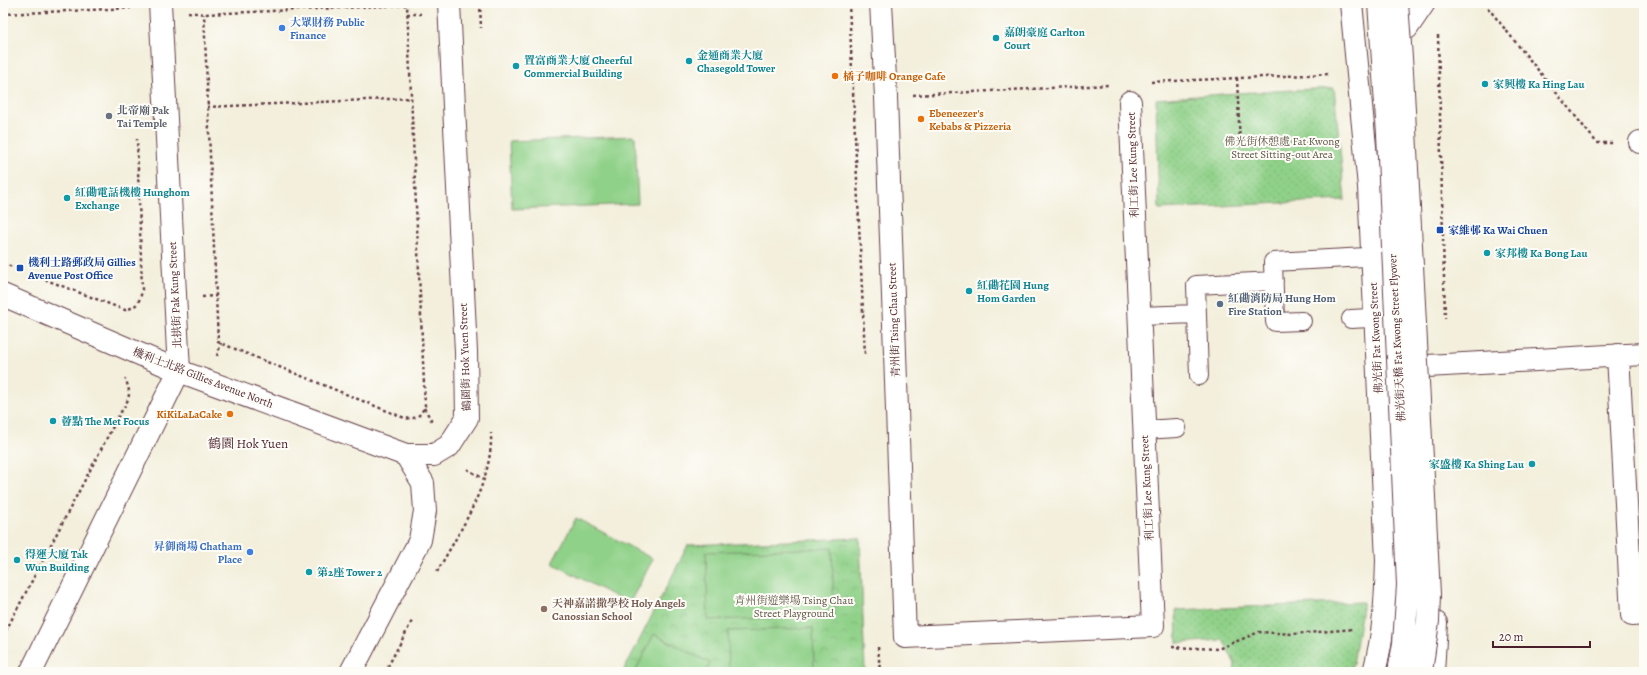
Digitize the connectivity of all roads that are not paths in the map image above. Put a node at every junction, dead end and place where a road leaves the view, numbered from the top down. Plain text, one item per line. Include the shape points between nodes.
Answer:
1 (160, 3) edge
2 (450, 3) edge
3 (881, 3) edge
4 (1351, 3) edge
5 (1379, 3) edge
6 (1397, 3) edge
7 (1404, 3) edge
8 (1424, 3) edge
9 (1407, 28) junction
10 (1130, 102) dead end
11 (1418, 255) junction
12 (1372, 257) junction
13 (1274, 281) junction
14 (3, 296) edge
15 (1197, 314) junction
16 (1139, 316) junction
17 (1421, 316) junction
18 (1376, 317) junction
19 (1351, 319) dead end
20 (1302, 321) dead end
21 (1644, 354) edge
22 (1618, 356) junction
23 (1416, 367) junction
24 (180, 371) junction
25 (1199, 376) dead end
26 (1177, 428) dead end
27 (1144, 430) junction
28 (406, 455) junction
29 (1644, 614) edge
30 (905, 637) joint
31 (31, 672) edge
32 (351, 672) edge
33 (1374, 672) edge
34 (1399, 672) edge
35 (1421, 672) edge
36 (1433, 672) edge

1 - 24 street, 北拱街 Pak Kung Street
2 - 28 street, 鶴園街 Hok Yuen Street via 467,418 449,446 434,456
3 - 30 street, 青州街 Tsing Chau Street
4 - 12 street, 佛光街 Fat Kwong Street via 1369,187
5 - 34 street, 佛光街天橋 Fat Kwong Street Flyover, bridge via 1388,142 1408,585
6 - 35 street, 佛光街天橋 Fat Kwong Street Flyover, bridge via 1429,594
7 - 9 street
8 - 9 street
9 - 11 street
10 - 16 street, 利工街 Lee Kung Street
11 - 12 lane
11 - 17 street
12 - 13 lane via 1272,262
12 - 18 street, 佛光街 Fat Kwong Street
13 - 15 lane via 1196,285
13 - 20 lane via 1275,322
14 - 24 street, 機利士北路 Gillies Avenue North
15 - 16 lane
15 - 25 lane
16 - 27 street, 利工街 Lee Kung Street
17 - 18 lane
17 - 23 street
18 - 19 lane
18 - 33 street, 佛光街 Fat Kwong Street via 1387,560 1386,605 1380,650
21 - 22 street
22 - 23 street
22 - 29 street via 1632,615
23 - 36 street via 1437,620
24 - 28 street, 機利士北路 Gillies Avenue North
24 - 31 street, 北拱街 Pak Kung Street
26 - 27 lane
27 - 30 street, 利工街 Lee Kung Street via 1153,626
28 - 32 street via 423,484 425,511 420,540

